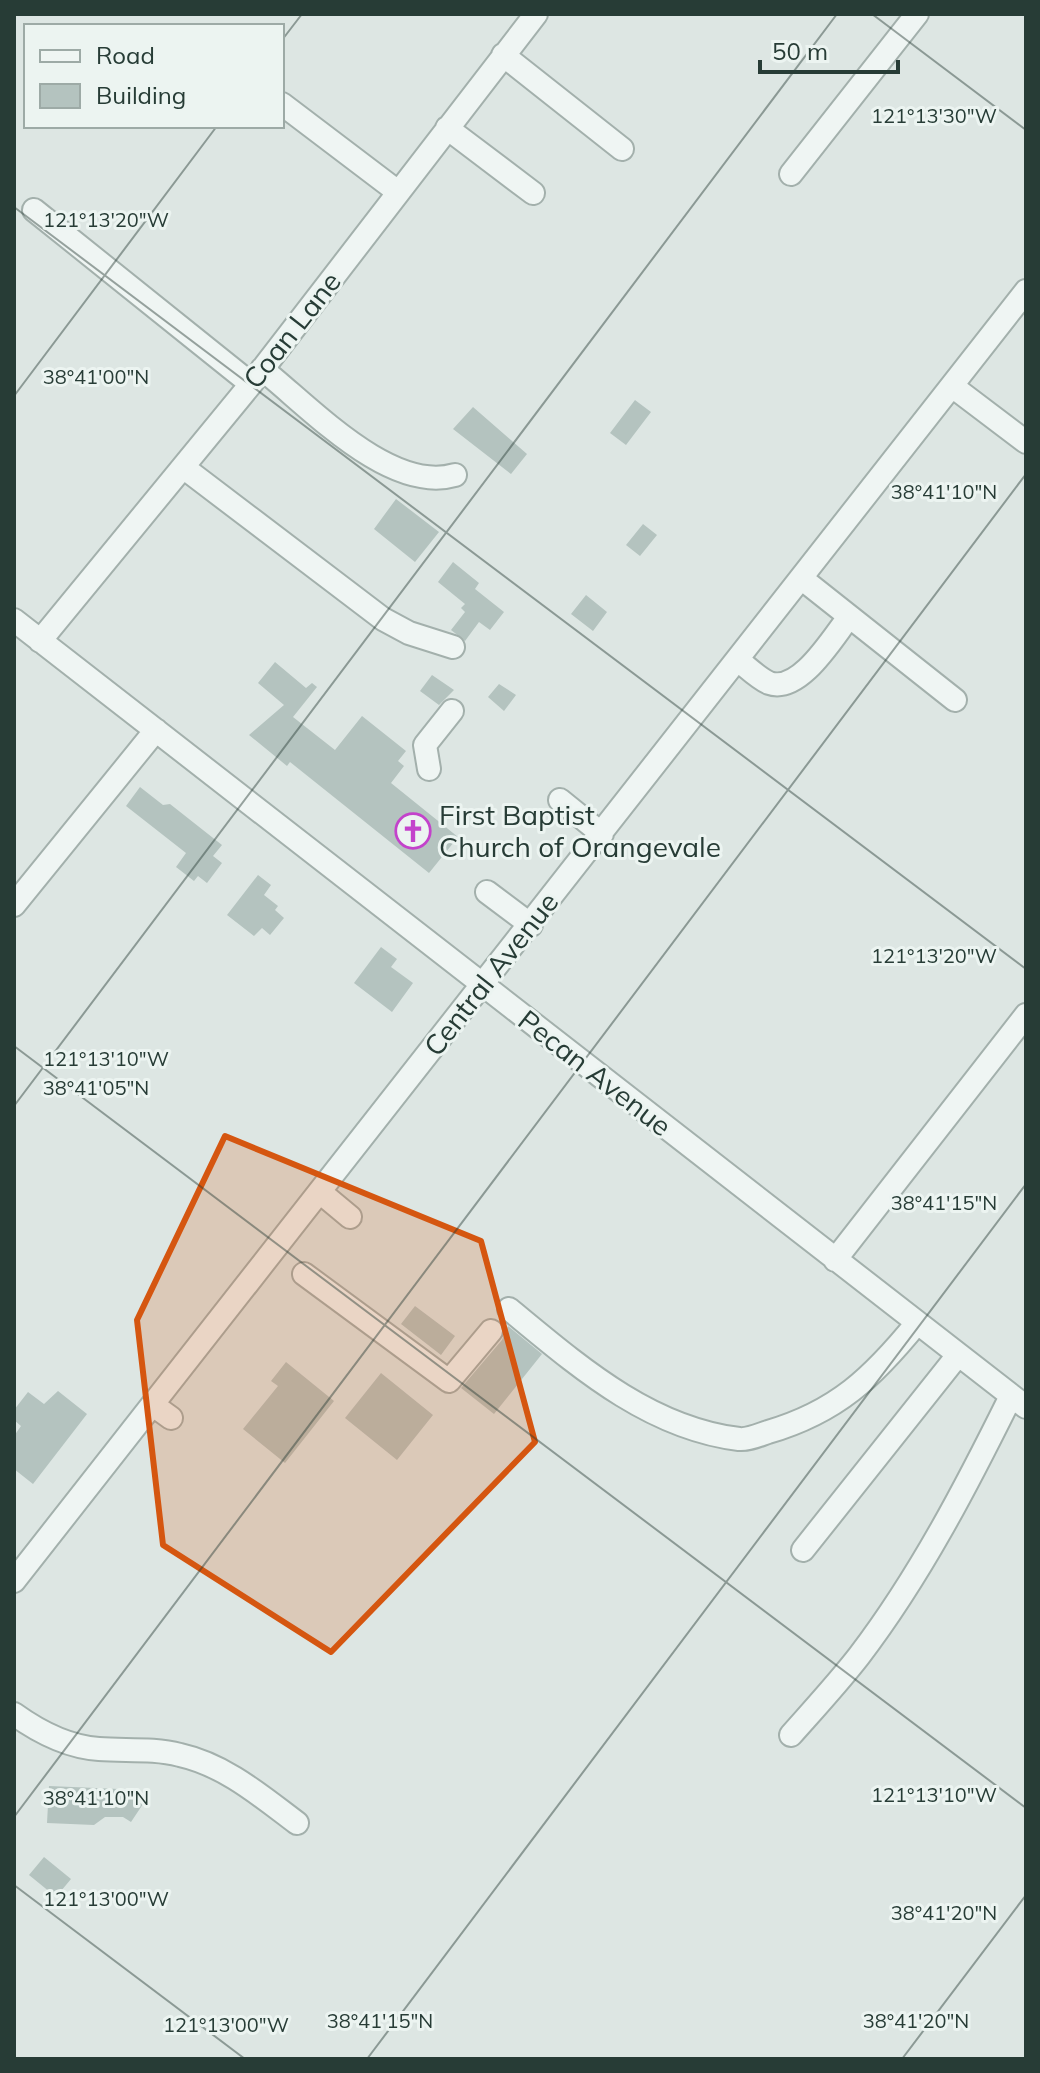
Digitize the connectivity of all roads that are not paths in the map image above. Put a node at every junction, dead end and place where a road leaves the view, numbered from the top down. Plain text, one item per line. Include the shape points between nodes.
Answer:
1 (536, 14) edge
2 (917, 14) edge
3 (503, 55) junction
4 (284, 106) edge
5 (447, 128) junction
6 (622, 149) dead end
7 (791, 174) dead end
8 (398, 192) junction
9 (533, 193) dead end
10 (34, 210) dead end
11 (1026, 291) edge
12 (256, 377) junction
13 (952, 386) junction
14 (1026, 442) edge
15 (183, 467) junction
16 (455, 475) dead end
17 (801, 578) junction
18 (849, 617) junction
19 (14, 620) edge
20 (40, 641) junction
21 (453, 647) dead end
22 (738, 660) junction
23 (955, 700) dead end
24 (452, 711) dead end
25 (156, 730) junction
26 (429, 769) dead end
27 (560, 800) dead end
28 (602, 834) junction
29 (487, 892) dead end
30 (14, 905) edge
31 (531, 925) junction
32 (483, 985) junction
33 (1026, 1015) edge
34 (320, 1192) junction
35 (350, 1217) dead end
36 (835, 1260) junction
37 (304, 1274) dead end
38 (509, 1309) dead end
39 (917, 1323) junction
40 (491, 1331) dead end
41 (958, 1355) junction
42 (1019, 1401) edge
43 (803, 1550) dead end
44 (14, 1581) edge
45 (14, 1714) edge
46 (791, 1735) dead end
47 (297, 1823) dead end

1 - 3 street, Coan Lane
2 - 7 street
3 - 5 street, Coan Lane
3 - 6 street
4 - 8 street
5 - 8 street, Coan Lane
5 - 9 street
8 - 12 street, Coan Lane
10 - 12 street
11 - 13 street, Central Avenue
12 - 15 street, Coan Lane
12 - 16 street via 391,470 439,480
13 - 14 street
13 - 17 street, Central Avenue
15 - 20 street, Coan Lane
15 - 21 street via 383,619
17 - 18 street
17 - 22 street, Central Avenue
18 - 22 street via 805,673 785,683 770,683
18 - 23 street
19 - 20 street, Pecan Avenue
20 - 25 street, Pecan Avenue
22 - 28 street, Central Avenue
24 - 26 street via 425,745
25 - 30 street
25 - 32 street, Pecan Avenue
27 - 28 street
28 - 31 street, Central Avenue
29 - 31 street
31 - 32 street, Central Avenue
32 - 34 street, Central Avenue
32 - 36 street, Pecan Avenue
33 - 36 street
34 - 35 street
34 - 44 street, Central Avenue via 162,1412
36 - 39 street, Pecan Avenue
37 - 40 street via 449,1381
38 - 39 street via 579,1367 655,1416 742,1440 821,1414 881,1368
39 - 41 street, Pecan Avenue
41 - 42 street, Pecan Avenue
41 - 43 street
42 - 46 street via 859,1656
45 - 47 street via 79,1746 154,1751 204,1762

